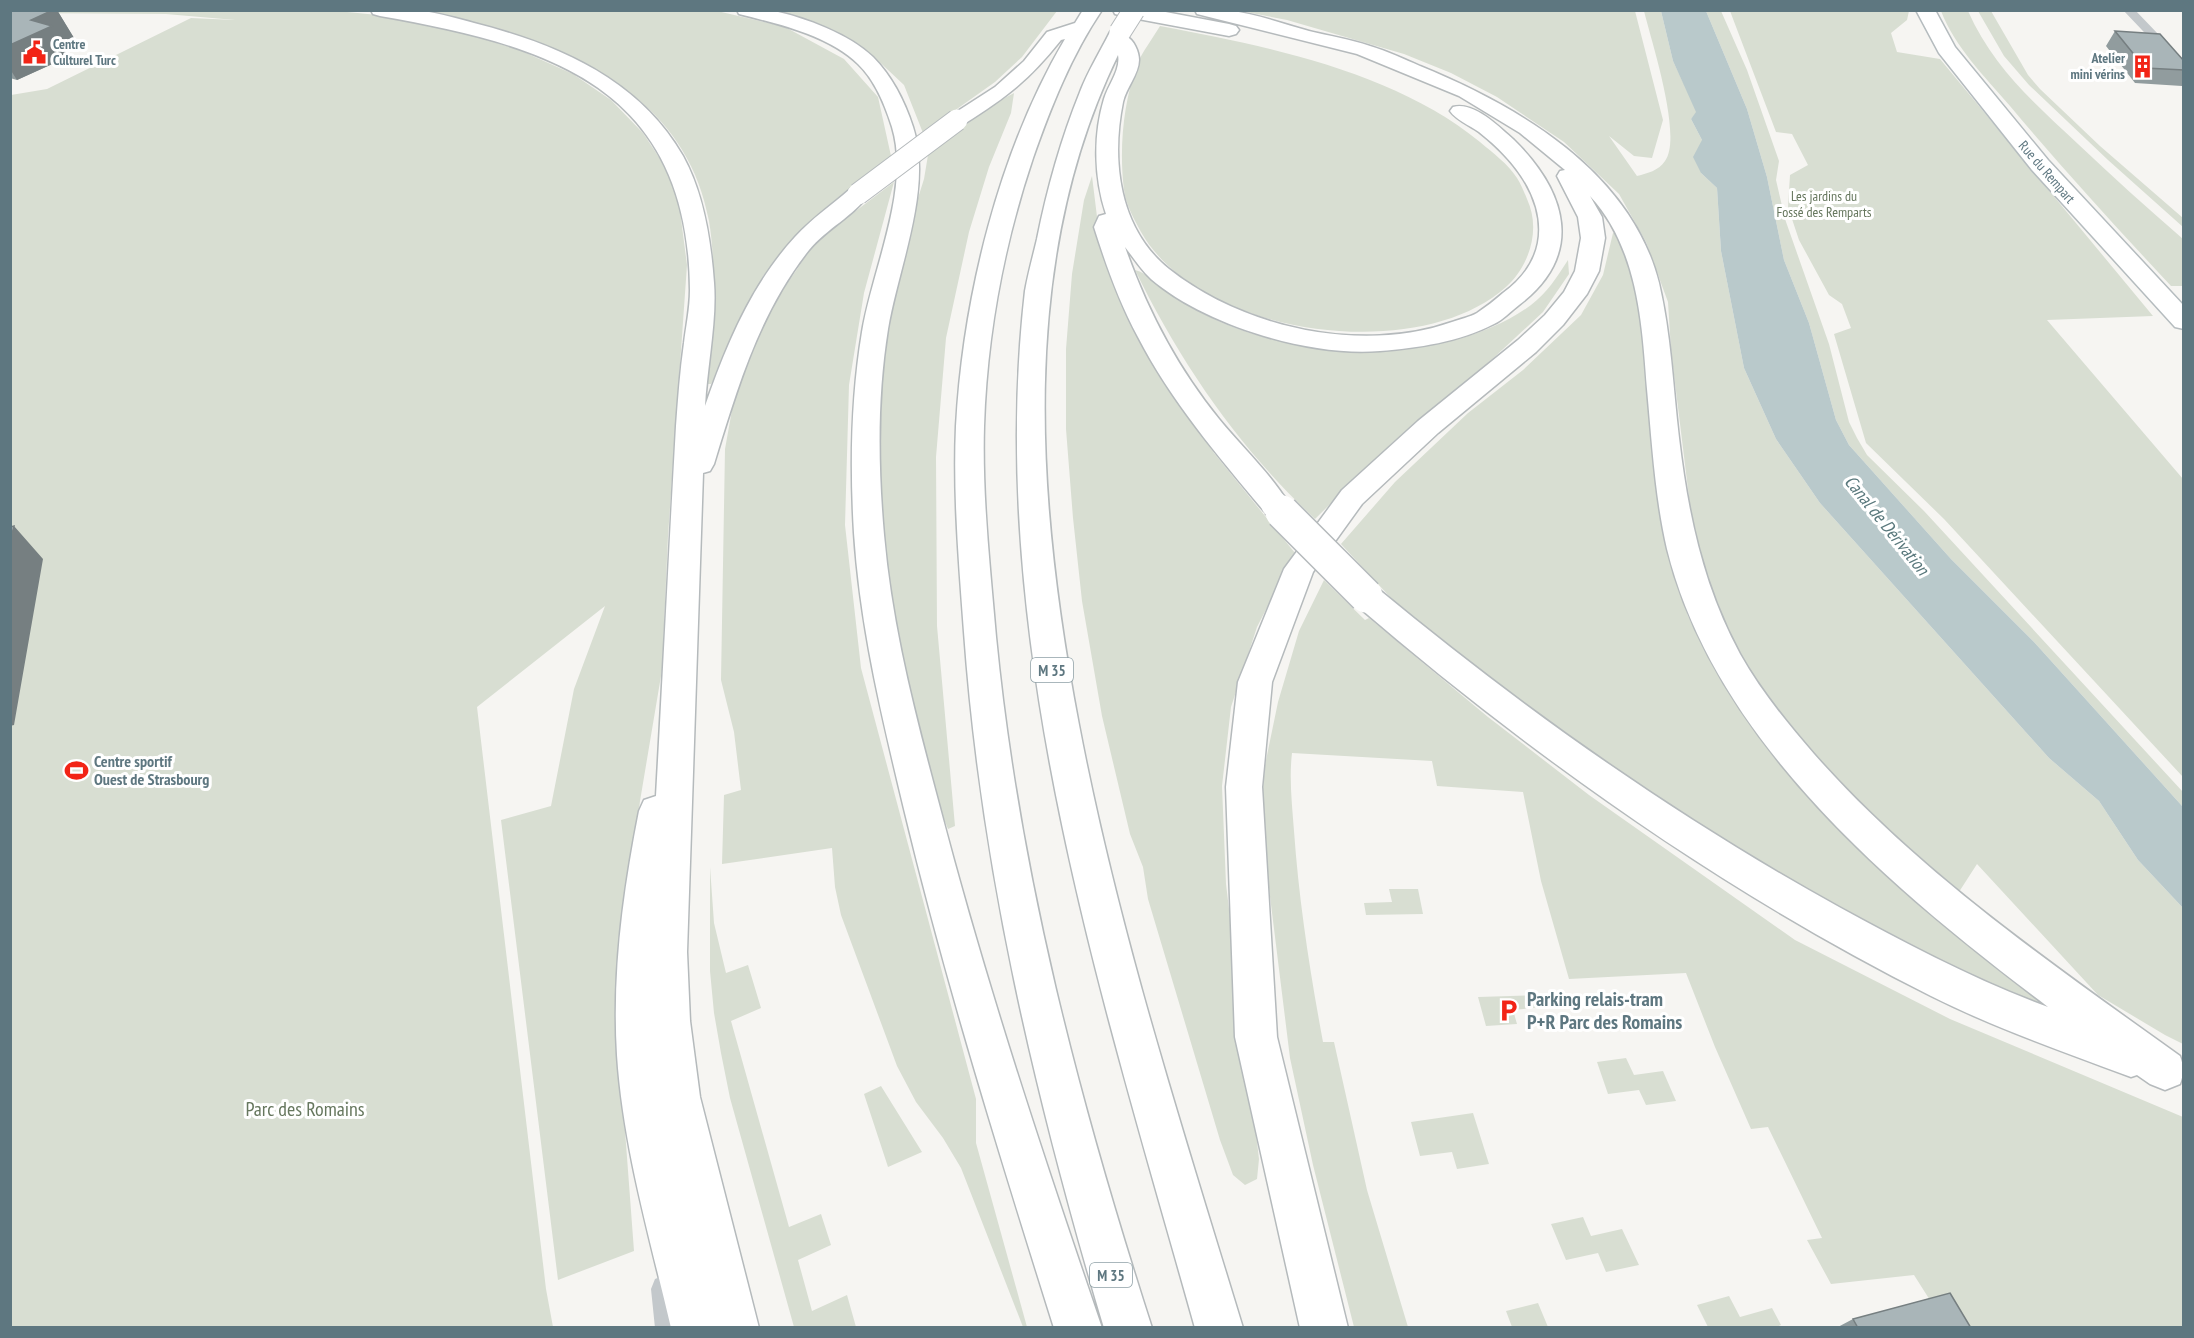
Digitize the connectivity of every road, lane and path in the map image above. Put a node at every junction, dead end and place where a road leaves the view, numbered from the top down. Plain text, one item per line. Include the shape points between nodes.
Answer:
1 (380, 10) edge
2 (746, 10) edge
3 (1204, 10) edge
4 (1925, 10) edge
5 (2128, 10) edge
6 (1087, 18) edge
7 (1125, 18) edge
8 (2184, 68) edge
9 (1547, 146) junction
10 (1113, 202) junction
11 (2184, 322) edge
12 (687, 506) junction
13 (677, 716) junction
14 (2174, 1074) edge
15 (653, 1158) junction
16 (1215, 1316) edge
17 (669, 1328) edge
18 (695, 1328) edge
19 (735, 1328) edge
20 (1078, 1328) edge
21 (1128, 1328) edge
22 (1324, 1328) edge

1 - 12 main road via 463,25 525,43 573,64 605,84 642,116 663,141 682,173 691,200 702,287 692,389
2 - 20 main road via 821,34 864,60 891,97 906,139 907,183 875,329 865,414 871,561 883,649 938,877
3 - 9 main road via 1364,50 1466,92 1527,129
4 - 11 main road, Rue du Rempart via 1946,49 2040,165
5 - 8 lane
6 - 12 main road, bridge via 1054,36 1002,91 858,194 803,242 755,311 726,381
6 - 21 main road, M 35 via 1049,87 1011,188 988,284 970,426 974,554 981,667 1000,817 1039,1007 1094,1223
7 - 10 main road via 1129,58 1113,100 1109,132 1108,179
7 - 10 main road via 1260,36 1405,81 1467,115 1520,159 1545,197 1552,240 1537,277 1505,306 1484,318 1438,335 1406,341 1329,342 1251,325 1195,300 1164,278 1139,253
7 - 16 main road, M 35 via 1091,90 1059,187 1038,289 1030,424 1037,552 1051,664 1079,819 1129,1021
9 - 14 main road via 1598,190 1624,226 1639,257 1652,309 1678,531 1710,630 1736,676 1775,732 1874,841 2008,952
9 - 22 main road via 1580,194 1590,217 1591,256 1575,294 1527,346 1428,427 1352,497 1299,569 1255,682 1244,787 1256,1037
10 - 14 main road, bridge via 1106,227 1123,280 1152,339 1197,408 1275,504 1366,596 1487,696 1620,792 1843,929 2039,1024
12 - 13 main road
13 - 15 main road via 644,877 637,949 636,1021
13 - 19 main road via 667,952 669,1021 679,1097
15 - 17 lane
15 - 18 main road

